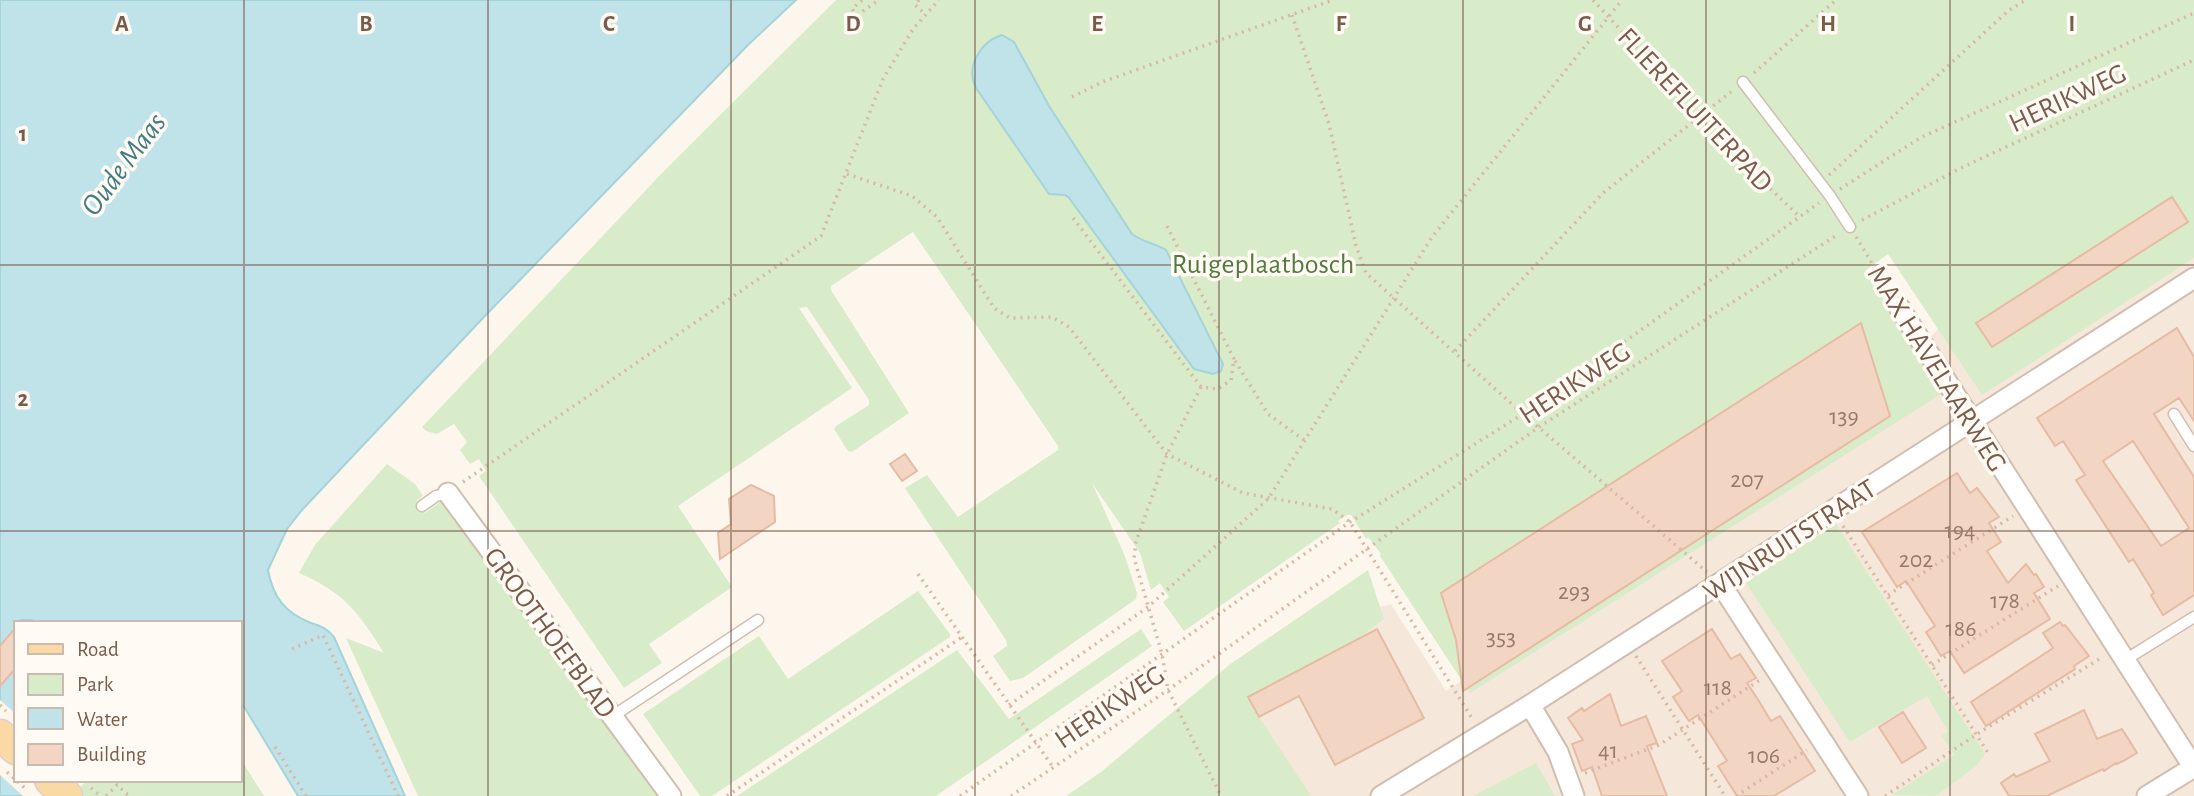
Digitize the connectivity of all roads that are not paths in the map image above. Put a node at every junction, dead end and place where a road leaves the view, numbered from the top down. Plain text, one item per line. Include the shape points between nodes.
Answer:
1 (1743, 82) road end
2 (1850, 227) road end
3 (2194, 278) edge
4 (1899, 307) road end
5 (2174, 414) dead end
6 (1970, 422) junction
7 (2194, 446) edge
8 (448, 493) joint
9 (422, 506) dead end
10 (1720, 583) junction
11 (2194, 617) edge
12 (758, 620) dead end
13 (2121, 654) junction
14 (1530, 705) junction
15 (613, 716) junction
16 (0, 735) edge
17 (14, 747) edge
18 (2194, 767) edge
19 (52, 782) edge
20 (1571, 788) edge
21 (67, 796) edge
22 (671, 796) edge
23 (1381, 796) edge
24 (1858, 796) edge
25 (2147, 796) edge

1 - 2 lane, FLIEREFLUITERPAD
3 - 6 street, WIJNRUITSTRAAT
4 - 6 street, MAX HAVELAARWEG
5 - 7 lane
6 - 10 street, WIJNRUITSTRAAT
6 - 13 street, MAX HAVELAARWEG
8 - 9 lane, GROOTHOEFBLAD
8 - 15 street, GROOTHOEFBLAD
10 - 14 street, WIJNRUITSTRAAT
10 - 24 street
11 - 13 lane
12 - 15 lane
13 - 18 street, MAX HAVELAARWEG
14 - 20 street via 1558,752
14 - 23 street, WIJNRUITSTRAAT
15 - 22 street, GROOTHOEFBLAD
16 - 17 main road
18 - 25 street
19 - 21 main road

